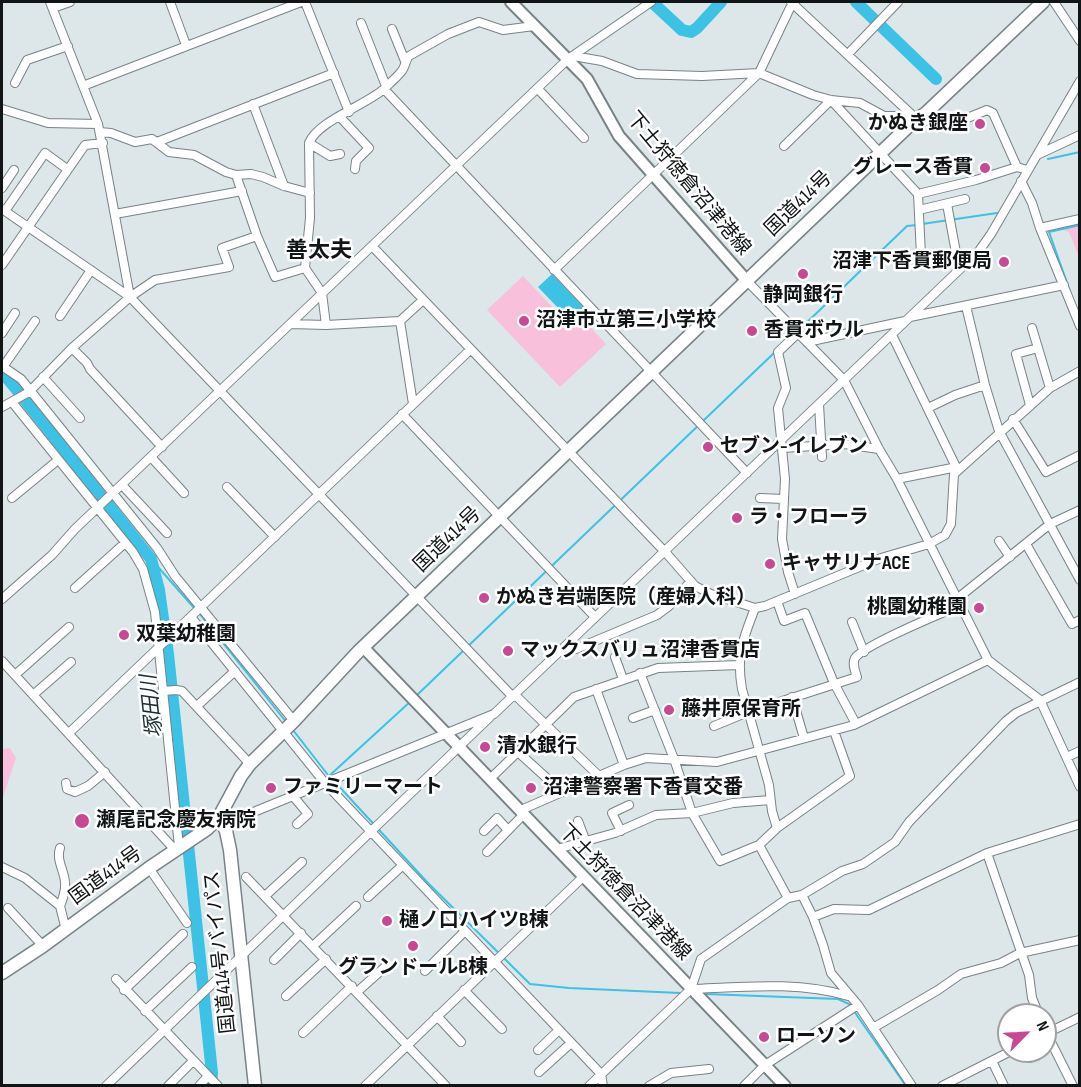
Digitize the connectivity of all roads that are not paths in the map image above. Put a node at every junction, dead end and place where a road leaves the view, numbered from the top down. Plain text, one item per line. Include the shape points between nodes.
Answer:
1 (70, 2) edge
2 (170, 2) edge
3 (303, 2) edge
4 (651, 2) edge
5 (793, 2) edge
6 (898, 2) edge
7 (1033, 2) edge
8 (1043, 2) edge
9 (1054, 2) edge
10 (518, 4) edge
11 (52, 5) edge
12 (361, 23) dead end
13 (534, 26) junction
14 (393, 29) dead end
15 (1080, 41) edge
16 (186, 45) junction
17 (68, 46) junction
18 (848, 54) junction
19 (571, 58) junction
20 (405, 61) junction
21 (334, 73) junction
22 (759, 73) junction
23 (1080, 81) edge
24 (15, 83) dead end
25 (83, 86) junction
26 (385, 88) junction
27 (538, 89) junction
28 (831, 100) junction
29 (253, 104) junction
30 (3, 112) edge
31 (349, 112) junction
32 (340, 117) junction
33 (915, 120) junction
34 (99, 128) junction
35 (1080, 135) edge
36 (584, 138) dead end
37 (157, 142) junction
38 (103, 143) junction
39 (309, 143) junction
40 (784, 146) dead end
41 (881, 153) junction
42 (340, 154) dead end
43 (1036, 155) junction
44 (456, 166) junction
45 (1017, 167) junction
46 (67, 169) junction
47 (355, 169) dead end
48 (14, 170) dead end
49 (1027, 170) junction
50 (236, 175) junction
51 (653, 175) junction
52 (1021, 181) junction
53 (284, 186) junction
54 (2, 188) edge
55 (242, 191) junction
56 (310, 193) junction
57 (918, 194) junction
58 (965, 199) dead end
59 (947, 204) junction
60 (3, 210) edge
61 (919, 210) junction
62 (115, 214) junction
63 (1080, 219) edge
64 (28, 227) junction
65 (1040, 228) junction
66 (257, 236) junction
67 (372, 246) junction
68 (957, 258) junction
69 (2, 265) edge
70 (304, 268) junction
71 (960, 269) junction
72 (91, 270) junction
73 (554, 270) junction
74 (747, 281) junction
75 (1064, 285) junction
76 (322, 293) junction
77 (130, 297) junction
78 (423, 300) junction
79 (966, 306) junction
80 (15, 313) dead end
81 (1078, 315) edge
82 (60, 316) dead end
83 (908, 319) junction
84 (36, 321) dead end
85 (400, 321) junction
86 (291, 324) junction
87 (326, 325) junction
88 (1080, 326) edge
89 (1032, 328) dead end
90 (2, 333) edge
91 (798, 333) junction
92 (892, 335) junction
93 (807, 342) junction
94 (72, 348) junction
95 (1038, 348) junction
96 (470, 350) junction
97 (2, 367) edge
98 (652, 371) junction
99 (1080, 371) edge
100 (43, 377) junction
101 (844, 380) junction
102 (985, 385) junction
103 (1050, 388) junction
104 (29, 391) junction
105 (220, 391) junction
106 (13, 401) junction
107 (413, 404) junction
108 (819, 404) junction
109 (1030, 405) junction
110 (2, 407) edge
111 (928, 408) junction
112 (402, 414) junction
113 (80, 418) dead end
114 (1013, 419) junction
115 (999, 431) junction
116 (783, 444) junction
117 (821, 445) junction
118 (162, 447) junction
119 (879, 449) junction
120 (568, 451) junction
121 (1080, 455) edge
122 (822, 457) dead end
123 (151, 458) junction
124 (58, 460) junction
125 (957, 470) junction
126 (747, 472) junction
127 (897, 479) junction
128 (122, 485) junction
129 (227, 487) dead end
130 (184, 493) dead end
131 (113, 494) junction
132 (319, 495) junction
133 (12, 498) dead end
134 (760, 498) dead end
135 (783, 499) junction
136 (98, 508) junction
137 (1080, 510) edge
138 (501, 516) junction
139 (1050, 524) junction
140 (167, 533) dead end
141 (275, 537) junction
142 (999, 541) dead end
143 (125, 543) junction
144 (929, 544) junction
145 (1026, 544) junction
146 (664, 552) junction
147 (1010, 557) junction
148 (1080, 579) edge
149 (691, 581) junction
150 (75, 588) dead end
151 (795, 594) junction
152 (417, 597) junction
153 (2, 599) edge
154 (777, 601) junction
155 (959, 601) junction
156 (201, 608) junction
157 (755, 608) junction
158 (191, 617) junction
159 (595, 617) junction
160 (1080, 620) edge
161 (852, 622) dead end
162 (69, 627) dead end
163 (160, 646) junction
164 (363, 647) junction
165 (564, 647) junction
166 (864, 652) junction
167 (615, 657) dead end
168 (988, 660) junction
169 (2, 661) edge
170 (71, 662) dead end
171 (739, 665) junction
172 (235, 670) junction
173 (640, 674) junction
174 (15, 675) junction
175 (623, 680) junction
176 (1080, 682) edge
177 (834, 683) junction
178 (596, 689) junction
179 (165, 691) junction
180 (33, 695) junction
181 (514, 696) junction
182 (792, 697) junction
183 (1040, 700) junction
184 (197, 706) junction
185 (655, 710) junction
186 (748, 712) junction
187 (494, 714) junction
188 (633, 718) dead end
189 (294, 721) junction
190 (856, 724) junction
191 (546, 725) junction
192 (714, 726) dead end
193 (834, 730) junction
194 (284, 731) junction
195 (69, 733) junction
196 (447, 734) junction
197 (804, 738) junction
198 (459, 747) junction
199 (760, 750) junction
200 (1080, 751) edge
201 (518, 752) junction
202 (1067, 757) junction
203 (674, 759) junction
204 (250, 764) junction
205 (624, 765) junction
206 (105, 772) junction
207 (600, 776) junction
208 (490, 779) junction
209 (66, 783) dead end
210 (325, 783) junction
211 (1080, 787) edge
212 (562, 792) junction
213 (293, 796) junction
214 (770, 800) junction
215 (629, 805) dead end
216 (256, 811) dead end
217 (522, 812) junction
218 (692, 813) junction
219 (219, 816) junction
220 (578, 822) dead end
221 (297, 824) dead end
222 (1080, 824) edge
223 (777, 828) junction
224 (508, 830) junction
225 (371, 831) junction
226 (484, 831) dead end
227 (621, 831) junction
228 (586, 842) junction
229 (181, 845) junction
230 (759, 845) junction
231 (60, 848) dead end
232 (557, 849) junction
233 (486, 852) dead end
234 (987, 853) junction
235 (302, 862) dead end
236 (402, 865) junction
237 (2, 867) edge
238 (149, 868) junction
239 (584, 876) junction
240 (246, 877) dead end
241 (802, 895) junction
242 (266, 896) junction
243 (368, 897) dead end
244 (788, 898) junction
245 (60, 906) junction
246 (356, 906) dead end
247 (8, 908) dead end
248 (284, 915) junction
249 (813, 917) junction
250 (187, 923) dead end
251 (66, 930) junction
252 (465, 931) junction
253 (301, 933) junction
254 (183, 934) dead end
255 (1080, 940) edge
256 (44, 946) junction
257 (313, 946) junction
258 (1020, 953) junction
259 (240, 956) junction
260 (326, 959) junction
261 (274, 960) dead end
262 (495, 960) junction
263 (192, 967) dead end
264 (385, 967) dead end
265 (425, 971) dead end
266 (2, 973) edge
267 (116, 980) dead end
268 (354, 989) junction
269 (691, 989) junction
270 (124, 990) junction
271 (464, 990) junction
272 (286, 996) dead end
273 (849, 996) junction
274 (1034, 1003) edge
275 (858, 1005) junction
276 (146, 1011) junction
277 (437, 1016) junction
278 (1080, 1017) edge
279 (1057, 1027) edge
280 (873, 1028) junction
281 (502, 1029) dead end
282 (559, 1030) junction
283 (164, 1031) junction
284 (303, 1033) dead end
285 (461, 1042) dead end
286 (571, 1043) junction
287 (407, 1045) junction
288 (538, 1050) dead end
289 (1057, 1054) edge
290 (997, 1058) edge
291 (193, 1061) junction
292 (992, 1061) junction
293 (765, 1065) junction
294 (709, 1069) dead end
295 (539, 1072) dead end
296 (601, 1074) junction
297 (207, 1075) junction
298 (106, 1086) edge
299 (168, 1086) edge
300 (199, 1086) edge
301 (218, 1086) edge
302 (255, 1086) edge
303 (365, 1086) edge
304 (446, 1086) edge
305 (589, 1086) edge
306 (603, 1086) edge
307 (649, 1086) edge
308 (744, 1086) edge
309 (785, 1086) edge
310 (912, 1086) edge
311 (942, 1086) edge
312 (1004, 1086) edge
313 (1073, 1086) edge

1 - 11 street
2 - 16 street
3 - 16 street
3 - 21 street
4 - 19 street
5 - 18 street
5 - 22 street
6 - 18 street
7 - 33 highway, 国道414号 via 920,110
8 - 33 highway, 国道414号
9 - 15 street
10 - 13 main road, 下土狩徳倉沼津港線
11 - 17 street
12 - 26 street
13 - 19 main road, 下土狩徳倉沼津港線
13 - 20 street via 503,30 473,23
14 - 20 street
16 - 25 street
17 - 24 street via 27,60
17 - 25 street
18 - 33 street
19 - 22 street via 602,61 637,74
19 - 27 street
19 - 51 main road, 下土狩徳倉沼津港線 via 619,136
20 - 26 street via 403,71
21 - 29 street
21 - 31 street
22 - 28 street
22 - 51 street
23 - 43 street
25 - 34 street
26 - 31 street
26 - 44 street
27 - 36 street
27 - 44 street
28 - 33 street via 861,103 884,116
28 - 40 street
28 - 41 street
29 - 37 street
29 - 53 street
30 - 34 street via 48,123
31 - 32 street
32 - 39 street via 315,131
32 - 47 street via 369,148 356,161
33 - 41 highway, 国道414号
33 - 45 street via 949,123 990,111
34 - 37 street via 129,141
34 - 38 street
35 - 43 street
37 - 50 street via 169,152 194,154
38 - 46 street via 85,145
38 - 62 street
39 - 42 street via 330,156
39 - 56 street
41 - 57 street
41 - 74 highway, 国道414号
43 - 49 street
44 - 67 street
44 - 73 street
45 - 49 street
45 - 57 street
46 - 60 street via 45,153
46 - 64 street
48 - 54 street
49 - 52 street
50 - 53 street via 251,174
50 - 55 street
51 - 73 street
51 - 74 main road, 下土狩徳倉沼津港線
52 - 65 street
52 - 71 street via 991,234
53 - 56 street
55 - 62 street
55 - 66 street
56 - 70 street
57 - 61 street
58 - 59 street
59 - 61 street
59 - 68 street
60 - 64 street
61 - 68 street via 923,260 928,264
62 - 77 street
63 - 65 street
64 - 69 street
64 - 72 street
65 - 75 street
66 - 70 street via 275,277
66 - 77 street via 222,248 229,267 155,280
67 - 76 street
67 - 78 street
68 - 71 street
70 - 76 street
71 - 83 street
72 - 77 street
72 - 82 street
73 - 98 street
74 - 91 street
74 - 98 highway, 国道414号
75 - 79 street
75 - 81 street
76 - 86 street
76 - 87 street
77 - 94 street
77 - 105 street
78 - 85 street
78 - 96 street
79 - 83 street
79 - 102 street
80 - 90 street
81 - 88 street
83 - 92 street
83 - 93 street
84 - 97 street
85 - 87 street
85 - 107 street
86 - 87 street
86 - 105 street
89 - 95 street
91 - 93 street
91 - 116 street via 778,352 786,387 778,408
92 - 101 street
92 - 111 street
93 - 101 street
94 - 100 street
94 - 118 street
95 - 103 street
95 - 109 street via 1016,354
96 - 107 street
96 - 120 street
97 - 104 street via 21,379
98 - 120 highway, 国道414号
98 - 126 street
99 - 103 street
100 - 104 street
100 - 113 street
101 - 108 street
101 - 119 street
102 - 111 street
102 - 115 street
103 - 109 street
104 - 106 street
104 - 131 street
105 - 118 street
105 - 132 street
106 - 110 street
106 - 124 street
107 - 112 street
108 - 116 street
108 - 117 street
109 - 114 street
111 - 125 street
112 - 132 street
112 - 138 street
114 - 115 street
114 - 121 street via 1046,472
115 - 125 street
115 - 139 street
116 - 117 street
116 - 126 street
116 - 135 street
117 - 119 street via 854,444
117 - 122 street
118 - 123 street
119 - 127 street
120 - 138 highway, 国道414号
120 - 146 street
123 - 128 street
123 - 130 street
124 - 133 street
124 - 136 street
125 - 127 street
125 - 144 street via 952,477 951,524 945,535
126 - 146 street
127 - 144 street
128 - 131 street
128 - 140 street
129 - 141 street
131 - 136 street
131 - 156 street
132 - 141 street
132 - 152 street
134 - 135 street
135 - 151 street via 782,546
136 - 143 street
136 - 153 street
137 - 139 street
138 - 152 highway, 国道414号
138 - 159 street
139 - 145 street
139 - 148 street
141 - 156 street
142 - 147 street
143 - 150 street
143 - 163 street via 143,569 150,589
144 - 151 street via 881,558
144 - 155 street
145 - 147 street
145 - 160 street via 1072,624
146 - 149 street
146 - 159 street
147 - 155 street
149 - 157 street via 711,594
149 - 165 street via 657,615 576,649
151 - 154 street
152 - 164 highway, 国道414号
152 - 181 street
154 - 157 street
154 - 177 street via 784,621 805,613
155 - 166 street
155 - 168 street
156 - 158 street
156 - 189 street
157 - 171 street via 741,645
158 - 163 street
158 - 172 street
159 - 165 street
161 - 166 street
162 - 174 street
163 - 179 street
163 - 195 street
164 - 189 highway, 国道414号
164 - 196 main road, 下土狩徳倉沼津港線
165 - 181 street
166 - 177 street via 855,658 857,677
167 - 175 street
168 - 183 street
168 - 190 street
169 - 174 street
170 - 180 street
171 - 173 street via 657,668
171 - 186 street
172 - 184 street
172 - 194 street
173 - 175 street
173 - 185 street
174 - 180 street
175 - 178 street
176 - 183 street
177 - 182 street
177 - 190 street
178 - 191 street via 574,697
178 - 205 street
179 - 184 street via 182,692
179 - 229 street
180 - 195 street
181 - 187 street
181 - 191 street
182 - 186 street
182 - 197 street
183 - 202 street
183 - 241 street via 1016,712 1000,726 909,822 895,842 863,864 842,870
184 - 204 street
185 - 188 street
185 - 203 street
186 - 192 street
186 - 199 street
187 - 196 street
187 - 198 street
189 - 194 highway, 国道414号
190 - 193 street
191 - 201 street
191 - 207 street
193 - 197 street
193 - 223 street via 850,776
194 - 204 highway, 国道414号
194 - 210 street
195 - 206 street
196 - 198 main road, 下土狩徳倉沼津港線
196 - 210 street
197 - 199 street
198 - 208 main road, 下土狩徳倉沼津港線
198 - 225 street
199 - 203 street via 717,762
199 - 214 street
200 - 202 street
201 - 208 street
201 - 212 street
202 - 211 street
203 - 205 street via 646,758
203 - 218 street
204 - 219 highway, 国道414号
205 - 207 street
206 - 209 street via 75,792 67,789
206 - 229 street
207 - 212 street
208 - 217 main road, 下土狩徳倉沼津港線
210 - 213 street
210 - 225 street
212 - 217 street
213 - 216 street
213 - 221 street via 308,814
214 - 218 street via 733,803
214 - 223 street
215 - 227 street via 612,813
217 - 224 street
217 - 232 main road, 下土狩徳倉沼津港線
218 - 227 street via 656,815
218 - 230 street via 720,861
219 - 229 highway, 国道414号 via 207,829
219 - 259 highway, 国道414号バイパス via 230,850
220 - 228 street
222 - 234 street
223 - 230 street
224 - 226 street via 497,818
224 - 233 street
225 - 236 street
225 - 248 street
227 - 228 street
228 - 232 street
229 - 238 highway, 国道414号
230 - 244 street
231 - 245 street via 65,894
232 - 239 main road, 下土狩徳倉沼津港線
234 - 249 street via 868,910 834,909
234 - 258 street
235 - 242 street
236 - 243 street
236 - 252 street
237 - 245 street via 25,878
238 - 250 street
238 - 251 highway, 国道414号
239 - 262 street
239 - 269 main road, 下土狩徳倉沼津港線
240 - 242 street
241 - 244 street
241 - 249 street
242 - 248 street
244 - 269 street via 700,959
245 - 251 street
246 - 257 street
247 - 256 street
248 - 253 street
248 - 259 street
249 - 273 street via 831,974
251 - 256 highway, 国道414号
252 - 262 street
252 - 265 street
253 - 257 street
253 - 261 street
254 - 270 street
255 - 258 street
256 - 266 highway, 国道414号
257 - 260 street
258 - 274 street
258 - 280 street via 957,976
259 - 283 street
259 - 302 highway, 国道414号バイパス
260 - 268 street
260 - 272 street
262 - 271 street
262 - 282 street
263 - 276 street
264 - 268 street
267 - 270 street
268 - 284 street
268 - 287 street
269 - 273 street via 779,987 829,990
269 - 293 main road, 下土狩徳倉沼津港線
269 - 296 street
270 - 276 street
271 - 277 street
271 - 281 street
273 - 275 street
275 - 280 street
275 - 293 street
276 - 283 street
277 - 285 street
277 - 287 street
278 - 279 street
280 - 310 street
282 - 286 street
282 - 288 street
283 - 291 street
283 - 298 street
286 - 295 street
286 - 296 street
287 - 303 street
287 - 304 street
289 - 313 street
290 - 292 street
291 - 297 street
291 - 299 street
292 - 311 street
292 - 312 street
293 - 308 street
293 - 309 main road, 下土狩徳倉沼津港線
294 - 307 street via 671,1073
296 - 305 street
296 - 306 street
297 - 300 street
297 - 301 street

